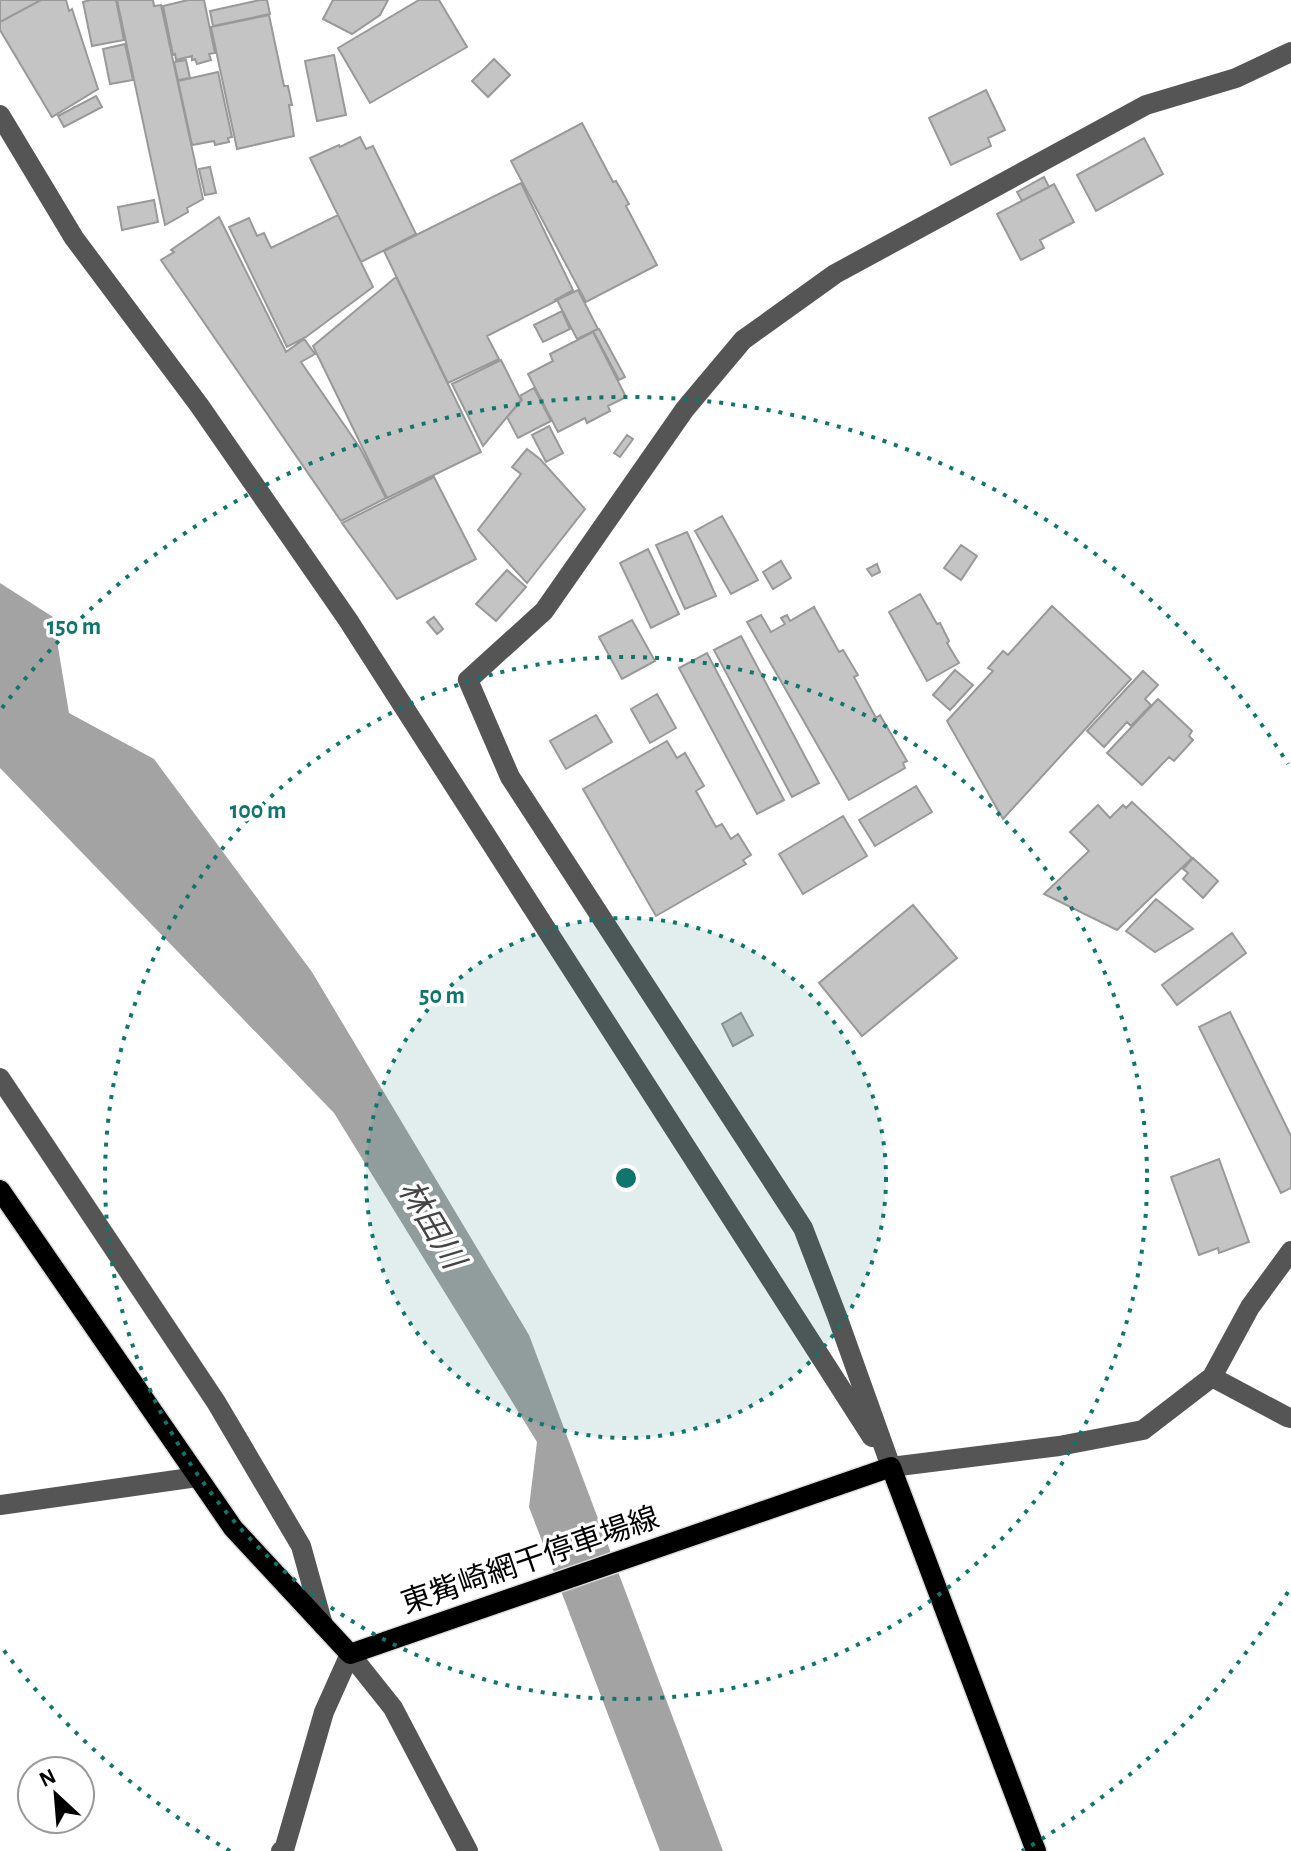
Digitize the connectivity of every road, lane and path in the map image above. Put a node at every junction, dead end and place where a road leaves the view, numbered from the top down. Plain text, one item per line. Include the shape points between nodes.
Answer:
1 (1291, 52) edge
2 (0, 115) edge
3 (0, 1078) edge
4 (0, 1190) edge
5 (1291, 1251) edge
6 (1212, 1377) junction
7 (1291, 1418) edge
8 (891, 1467) junction
9 (197, 1477) junction
10 (0, 1505) edge
11 (323, 1625) junction
12 (350, 1654) junction
13 (281, 1851) edge
14 (468, 1851) edge
15 (1036, 1851) edge

1 - 8 street via 1236,78 1146,105 835,274 743,340 685,409 544,611 468,680 510,777 803,1228
2 - 8 street via 74,238 199,405 348,620
3 - 11 street via 216,1402 301,1546
4 - 9 main road
5 - 6 street via 1250,1307
6 - 7 street
6 - 8 street via 1143,1430
8 - 12 main road, 東觜崎網干停車場線
8 - 15 main road
9 - 10 street
9 - 11 main road via 233,1528
11 - 12 main road
12 - 13 street via 324,1712
12 - 14 street via 393,1708

